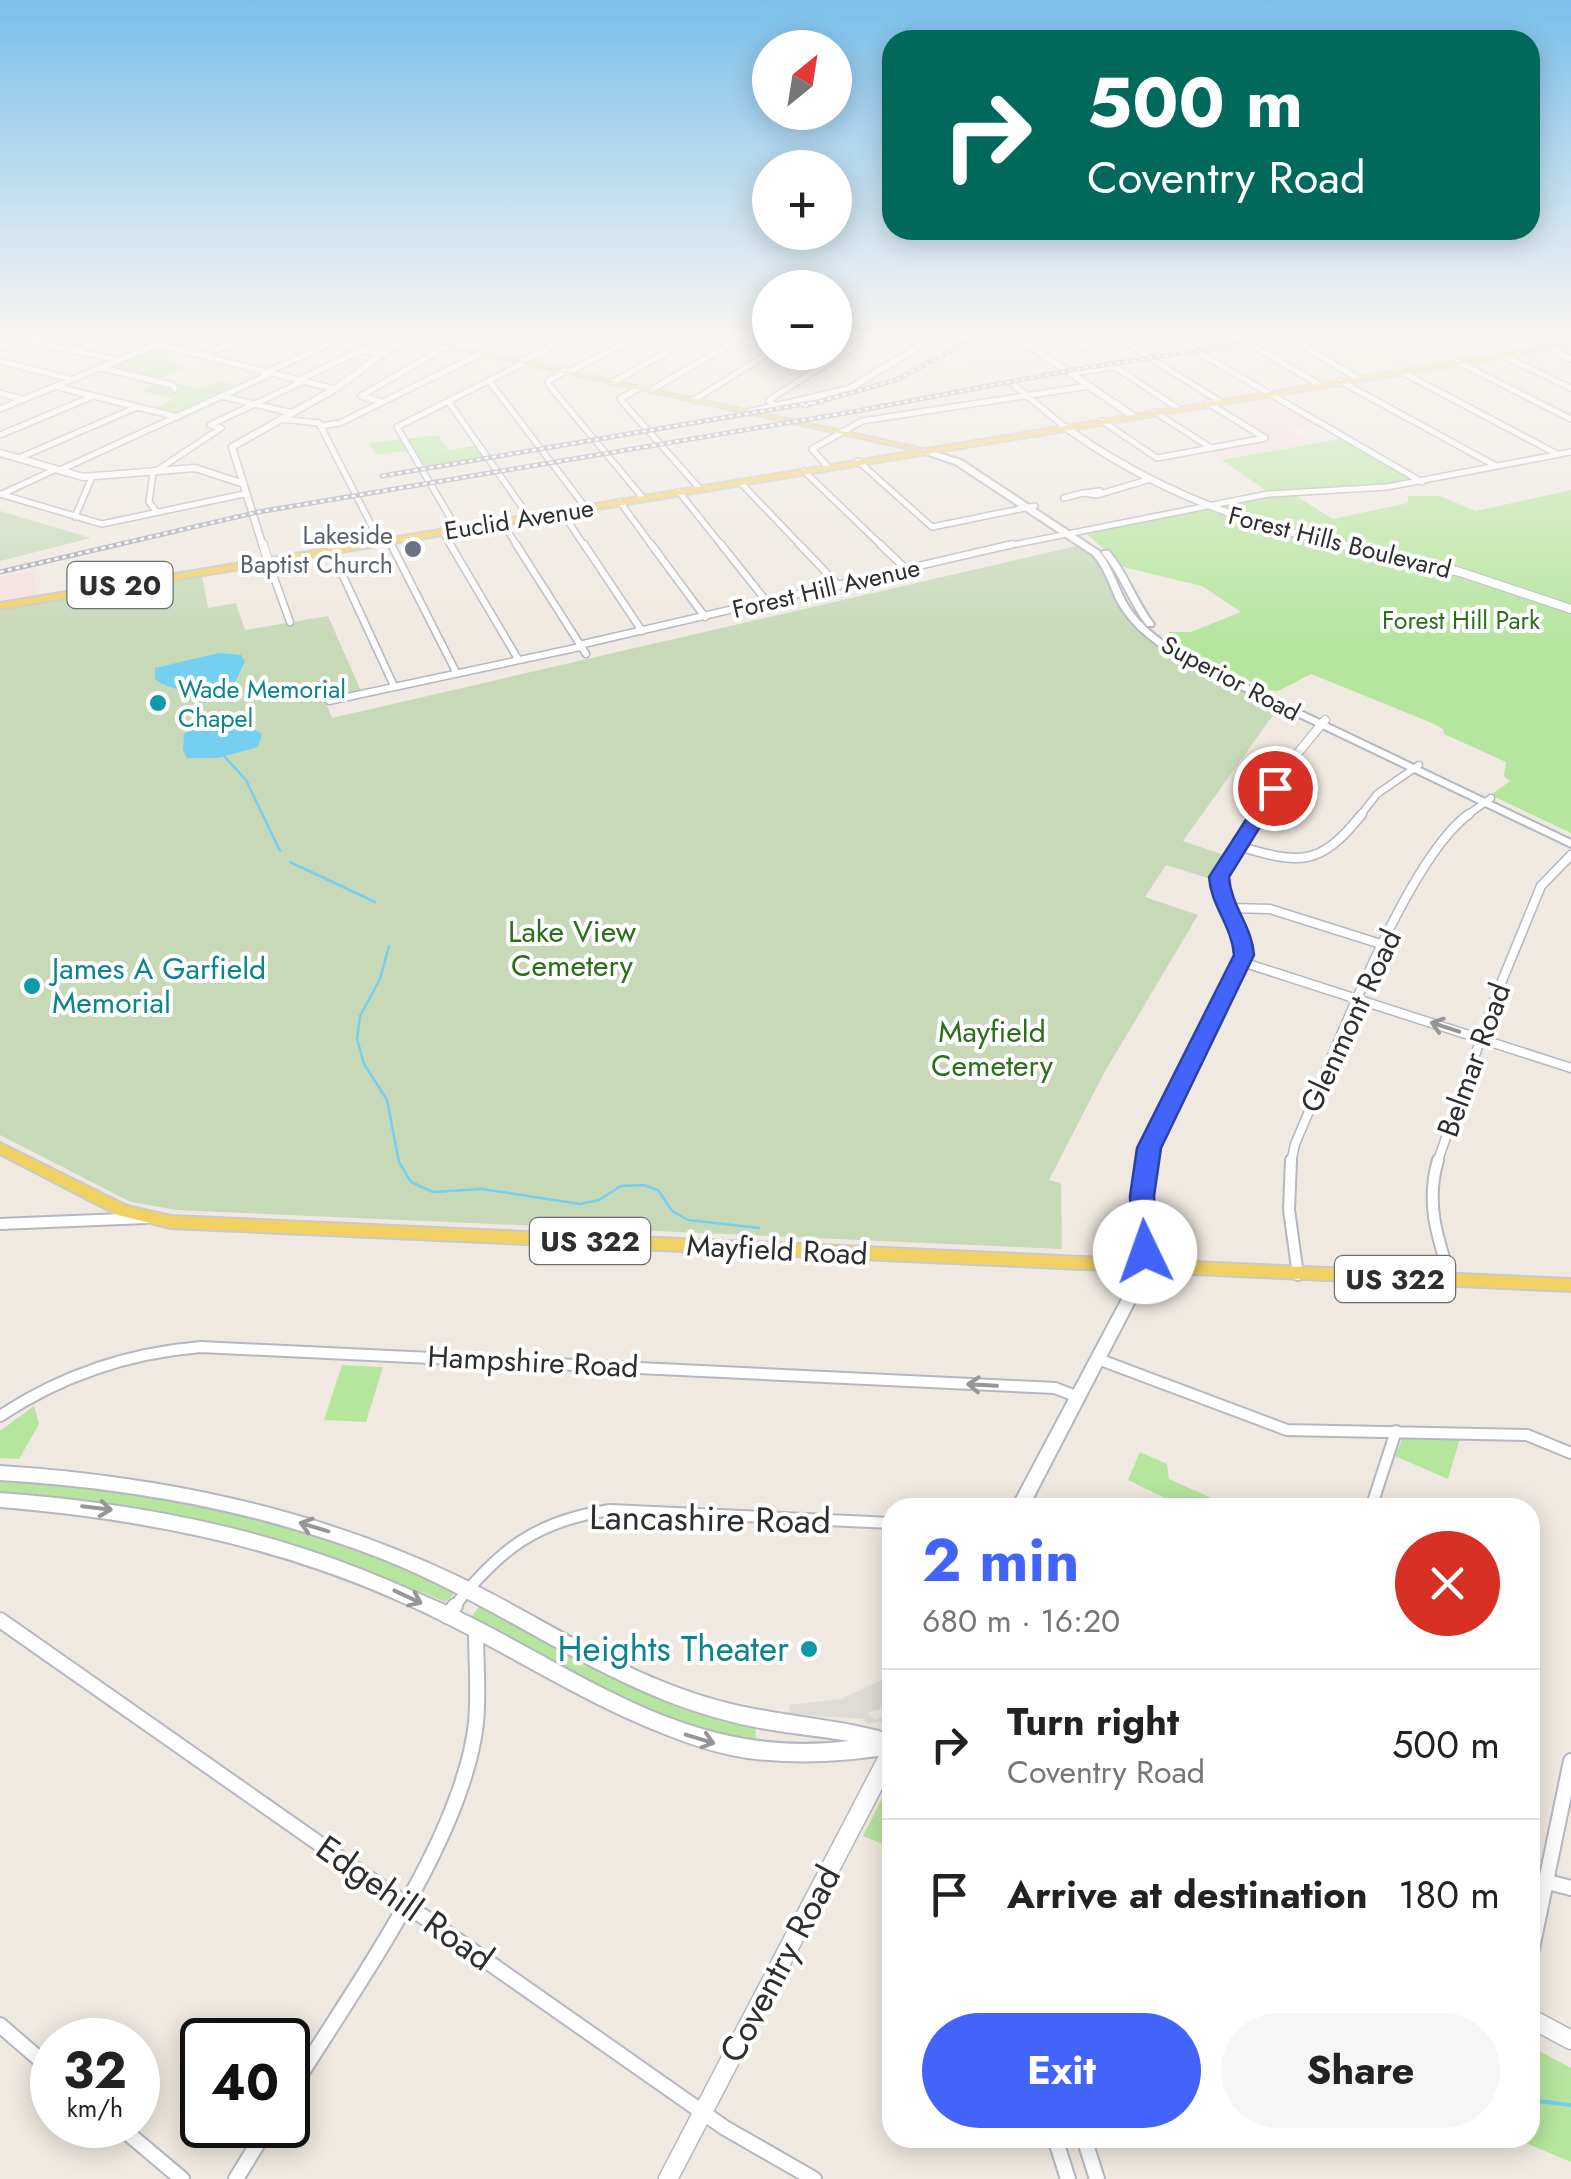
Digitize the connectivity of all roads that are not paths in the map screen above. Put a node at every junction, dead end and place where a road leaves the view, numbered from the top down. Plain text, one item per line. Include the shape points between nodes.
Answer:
1 (65, 438) edge
2 (131, 438) edge
3 (207, 438) edge
4 (248, 438) edge
5 (327, 438) edge
6 (403, 438) edge
7 (474, 438) edge
8 (532, 438) edge
9 (593, 438) edge
10 (655, 438) edge
11 (835, 438) edge
12 (867, 438) edge
13 (1000, 438) edge
14 (1079, 438) edge
15 (1127, 438) edge
16 (1195, 438) edge
17 (1264, 438) edge
18 (1346, 438) edge
19 (1444, 438) edge
20 (1527, 438) edge
21 (962, 444) junction
22 (1211, 448) junction
23 (926, 450) junction
24 (1571, 452) edge
25 (1558, 454) junction
26 (2, 455) edge
27 (19, 458) junction
28 (963, 458) junction
29 (858, 461) junction
30 (828, 466) junction
31 (1496, 466) junction
32 (58, 470) junction
33 (157, 471) junction
34 (804, 471) junction
35 (92, 477) junction
36 (1146, 480) junction
37 (740, 482) junction
38 (1422, 482) junction
39 (241, 483) junction
40 (700, 488) junction
41 (679, 492) junction
42 (244, 494) junction
43 (0, 495) edge
44 (643, 498) junction
45 (1064, 498) dead end
46 (620, 502) junction
47 (1204, 506) junction
48 (1032, 507) junction
49 (586, 508) junction
50 (156, 511) junction
51 (562, 512) junction
52 (75, 517) junction
53 (529, 517) junction
54 (502, 522) junction
55 (458, 529) junction
56 (1070, 531) junction
57 (443, 532) junction
58 (384, 541) junction
59 (332, 550) junction
60 (268, 561) junction
61 (907, 570) junction
62 (838, 586) junction
63 (767, 602) junction
64 (0, 606) edge
65 (1571, 609) edge
66 (705, 616) junction
67 (290, 622) dead end
68 (642, 631) junction
69 (579, 646) junction
70 (586, 654) dead end
71 (518, 659) junction
72 (456, 672) junction
73 (394, 686) junction
74 (330, 700) dead end
75 (1322, 722) junction
76 (1416, 767) junction
77 (1488, 800) junction
78 (1571, 840) edge
79 (1238, 846) junction
80 (1571, 854) edge
81 (1230, 908) junction
82 (1384, 946) junction
83 (1242, 962) junction
84 (1360, 1000) junction
85 (1482, 1040) junction
86 (1571, 1068) edge
87 (0, 1148) edge
88 (146, 1218) junction
89 (0, 1224) edge
90 (1146, 1267) junction
91 (1298, 1275) junction
92 (1451, 1280) junction
93 (1571, 1286) edge
94 (1098, 1359) junction
95 (1078, 1397) junction
96 (0, 1416) edge
97 (1396, 1432) junction
98 (1571, 1453) edge
99 (0, 1472) edge
100 (1025, 1498) edge
101 (1374, 1498) edge
102 (0, 1500) edge
103 (562, 1519) joint
104 (882, 1524) edge
105 (467, 1590) junction
106 (448, 1616) junction
107 (0, 1620) edge
108 (476, 1631) junction
109 (882, 1742) edge
110 (882, 1748) edge
111 (1571, 1761) edge
112 (882, 1765) edge
113 (1548, 1882) junction
114 (1571, 1888) edge
115 (405, 1904) junction
116 (1540, 1916) edge
117 (1540, 2023) edge
118 (0, 2026) edge
119 (1571, 2040) edge
120 (30, 2051) edge
121 (310, 2060) edge
122 (703, 2112) junction
123 (145, 2148) edge
124 (255, 2148) edge
125 (1058, 2148) edge
126 (1087, 2148) edge
127 (182, 2179) edge
128 (236, 2179) edge
129 (668, 2179) edge
130 (814, 2179) edge
131 (1068, 2179) edge
132 (1098, 2179) edge

1 - 27 street
2 - 32 street
3 - 33 street
4 - 39 street via 232,447
5 - 58 street
6 - 55 street
7 - 53 street
8 - 49 street
9 - 44 street
10 - 40 street
11 - 30 street via 812,449
12 - 23 main road
13 - 21 main road, Euclid Avenue
14 - 36 street, Forest Hills Boulevard
15 - 22 street via 1157,458
16 - 22 street
17 - 22 street
18 - 38 street
19 - 31 street
20 - 25 street
21 - 23 main road, Euclid Avenue
21 - 28 main road via 957,450
23 - 28 main road, Superior Road
23 - 29 main road, Euclid Avenue / US 20
23 - 48 main road, Superior Road
24 - 25 street, Forest Hill Avenue
25 - 31 street, Forest Hill Avenue
26 - 27 street
27 - 32 street
28 - 48 main road, Superior Road
29 - 30 main road, Euclid Avenue / US 20
29 - 48 street via 932,527
30 - 34 main road, Euclid Avenue / US 20
31 - 38 street, Forest Hill Avenue
32 - 35 street
32 - 43 street
33 - 35 street
33 - 39 street via 195,468
33 - 50 street via 149,502
34 - 37 main road, Euclid Avenue / US 20
34 - 61 street
35 - 52 street
36 - 45 street
36 - 47 street, Forest Hills Boulevard
37 - 40 main road, Euclid Avenue / US 20
37 - 62 street
38 - 47 street, Forest Hill Avenue via 1292,491
39 - 42 street
40 - 41 main road, Euclid Avenue / US 20
41 - 44 main road, Euclid Avenue / US 20
41 - 63 street
42 - 50 street
42 - 60 street
43 - 52 street
44 - 46 main road, Euclid Avenue / US 20
46 - 49 main road, Euclid Avenue / US 20
46 - 66 street
47 - 56 street, Forest Hill Avenue
47 - 65 street, Forest Hills Boulevard via 1298,536 1460,572
48 - 56 main road, Superior Road
49 - 51 main road, Euclid Avenue / US 20
50 - 52 street via 102,524
51 - 53 main road, Euclid Avenue / US 20
51 - 68 street
53 - 54 main road, Euclid Avenue / US 20
54 - 55 main road, Euclid Avenue / US 20
54 - 69 street
55 - 57 main road, Euclid Avenue / US 20
56 - 61 street, Forest Hill Avenue
56 - 75 main road, Superior Road via 1110,557 1135,613 1184,652
57 - 58 main road, Euclid Avenue / US 20
57 - 71 street
58 - 59 main road, Euclid Avenue / US 20
58 - 72 street
59 - 60 main road, Euclid Avenue / US 20
59 - 73 street
60 - 64 main road, Euclid Avenue / US 20
60 - 67 street
61 - 62 street, Forest Hill Avenue
62 - 63 street, Forest Hill Avenue
63 - 66 street, Forest Hill Avenue
66 - 68 street, Forest Hill Avenue
68 - 69 street, Forest Hill Avenue
69 - 70 street
69 - 71 street, Forest Hill Avenue
71 - 72 street, Forest Hill Avenue
72 - 73 street, Forest Hill Avenue
73 - 74 street, Forest Hill Avenue
75 - 76 main road, Superior Road
75 - 79 street
76 - 77 main road, Superior Road
76 - 79 street via 1376,794 1353,827 1314,857 1284,860
77 - 78 main road, Superior Road
77 - 82 street, Glenmont Road via 1436,846
79 - 81 street via 1218,883
80 - 85 street, Belmar Road via 1541,886
81 - 82 street via 1270,909
81 - 83 street via 1243,937
82 - 84 street, Glenmont Road
83 - 84 street
83 - 90 street via 1149,1148 1142,1196
85 -> 84 street
84 - 91 street, Glenmont Road via 1287,1172
85 - 86 street
85 - 92 street, Belmar Road via 1432,1181 1433,1224
87 - 88 main road, Mayfield Road / US 322
88 - 89 main road
88 - 90 main road, Mayfield Road / US 322
90 - 91 main road, Mayfield Road / US 322
90 - 94 main road
91 - 92 main road, Mayfield Road / US 322
92 - 93 main road, Mayfield Road / US 322
94 - 95 main road
94 - 97 street via 1274,1427
95 -> 96 street, Hampshire Road via 1056,1388 171,1348 79,1372
95 - 100 main road
97 - 98 street via 1527,1434
97 - 101 street
105 -> 99 main road via 342,1536 244,1506 122,1483
102 -> 106 main road via 140,1514 244,1537 336,1566
103 - 104 street, Lancashire Road via 610,1510
103 - 105 street, Lancashire Road via 508,1546
105 - 106 street, Lancashire Road
105 - 109 main road via 688,1700 771,1721 841,1728
106 - 108 main road
107 - 115 street, Edgehill Road
108 -> 110 main road via 613,1706 706,1742 806,1757
108 - 115 street via 478,1689 467,1768 448,1826
111 - 113 street
112 - 122 street, Coventry Road
113 - 114 street
113 - 116 street
115 - 121 street
115 - 122 street, Edgehill Road
117 - 119 street
118 - 120 street
122 - 129 street, Coventry Road
122 - 130 street, Edgehill Road
123 - 127 street
124 - 128 street
125 - 131 street
126 - 132 street

